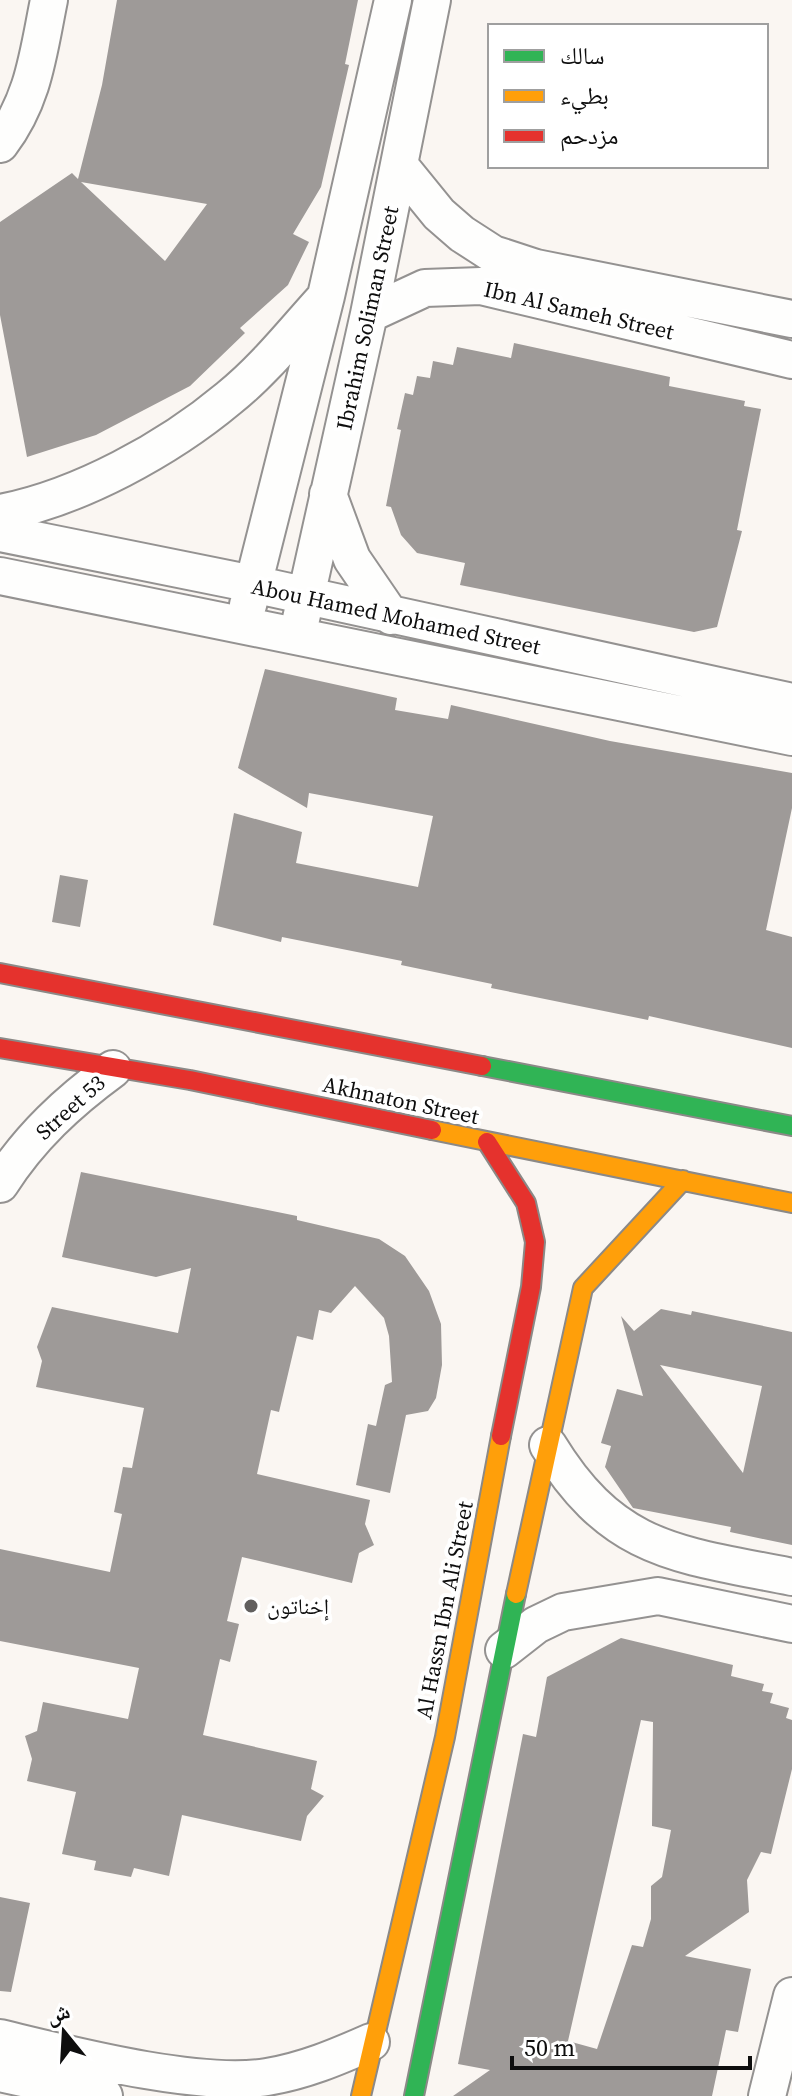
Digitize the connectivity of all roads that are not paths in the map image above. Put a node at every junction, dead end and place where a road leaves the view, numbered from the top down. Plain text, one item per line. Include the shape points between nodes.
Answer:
1 (49, 0) edge
2 (393, 0) edge
3 (432, 0) edge
4 (0, 144) edge
5 (400, 166) junction
6 (326, 296) junction
7 (369, 314) junction
8 (792, 319) edge
9 (792, 360) edge
10 (328, 494) junction
11 (0, 513) edge
12 (0, 533) edge
13 (0, 576) edge
14 (253, 584) junction
15 (305, 597) junction
16 (391, 616) junction
17 (243, 626) junction
18 (297, 636) junction
19 (792, 702) edge
20 (792, 737) edge
21 (0, 973) edge
22 (0, 1048) edge
23 (113, 1069) junction
24 (792, 1126) edge
25 (487, 1142) junction
26 (683, 1180) junction
27 (0, 1184) edge
28 (792, 1203) edge
29 (550, 1259) dead end
30 (573, 1263) dead end
31 (535, 1277) junction
32 (583, 1288) junction
33 (548, 1445) junction
34 (668, 1552) junction
35 (792, 1577) edge
36 (658, 1596) junction
37 (792, 1624) edge
38 (504, 1650) junction
39 (465, 1740) junction
40 (792, 1996) edge
41 (0, 2038) edge
42 (371, 2042) junction
43 (0, 2073) edge
44 (51, 2077) edge
45 (104, 2096) edge
46 (361, 2096) edge
47 (414, 2096) edge
48 (767, 2096) edge

1 - 4 street via 31,88 19,119
2 - 6 street, Ibrahim Soliman Street
3 - 5 street, Ibrahim Soliman Street
5 - 7 street, Ibrahim Soliman Street
5 - 8 street, Ibn Al Sameh Street via 439,214 493,254 536,268
6 - 11 street via 232,396 178,437 108,474
6 - 14 street, Ibrahim Soliman Street
7 - 9 street, Ibn Al Sameh Street via 425,288 481,286
7 - 10 street, Ibrahim Soliman Street
10 - 15 street, Ibrahim Soliman Street
10 - 16 street via 352,559
12 - 14 street, Abou Hamed Mohamed Street
13 - 17 street, Abou Hamed Mohamed Street
14 - 15 street, Abou Hamed Mohamed Street
14 - 17 street, Ibrahim Soliman Street
15 - 16 street, Abou Hamed Mohamed Street
15 - 18 street, Ibrahim Soliman Street
16 - 19 street, Abou Hamed Mohamed Street
17 - 18 street, Abou Hamed Mohamed Street
18 - 20 street, Abou Hamed Mohamed Street
21 - 24 street, Akhnaton Street
22 - 23 street, Akhnaton Street
23 - 25 street, Akhnaton Street
23 - 27 street, Street 53 via 44,1127
25 - 26 street, Akhnaton Street
25 - 31 street, Al Hassn Ibn Ali Street via 525,1196 533,1222
26 - 28 street, Akhnaton Street
26 - 32 street
29 - 31 street
30 - 32 street
31 - 39 street, Al Hassn Ibn Ali Street via 516,1355
32 - 33 street, Al Hassn Ibn Ali Street
33 - 34 street via 581,1495 626,1530
33 - 38 street, Al Hassn Ibn Ali Street
34 - 35 street
34 - 36 street
36 - 37 street
36 - 38 street via 563,1612
38 - 39 street, Al Hassn Ibn Ali Street
39 - 42 street, Al Hassn Ibn Ali Street
39 - 47 street, Al Hassn Ibn Ali Street
40 - 48 street
41 - 44 street
42 - 44 street via 311,2068 264,2078
42 - 46 street, Al Hassn Ibn Ali Street
43 - 44 street
44 - 45 street

